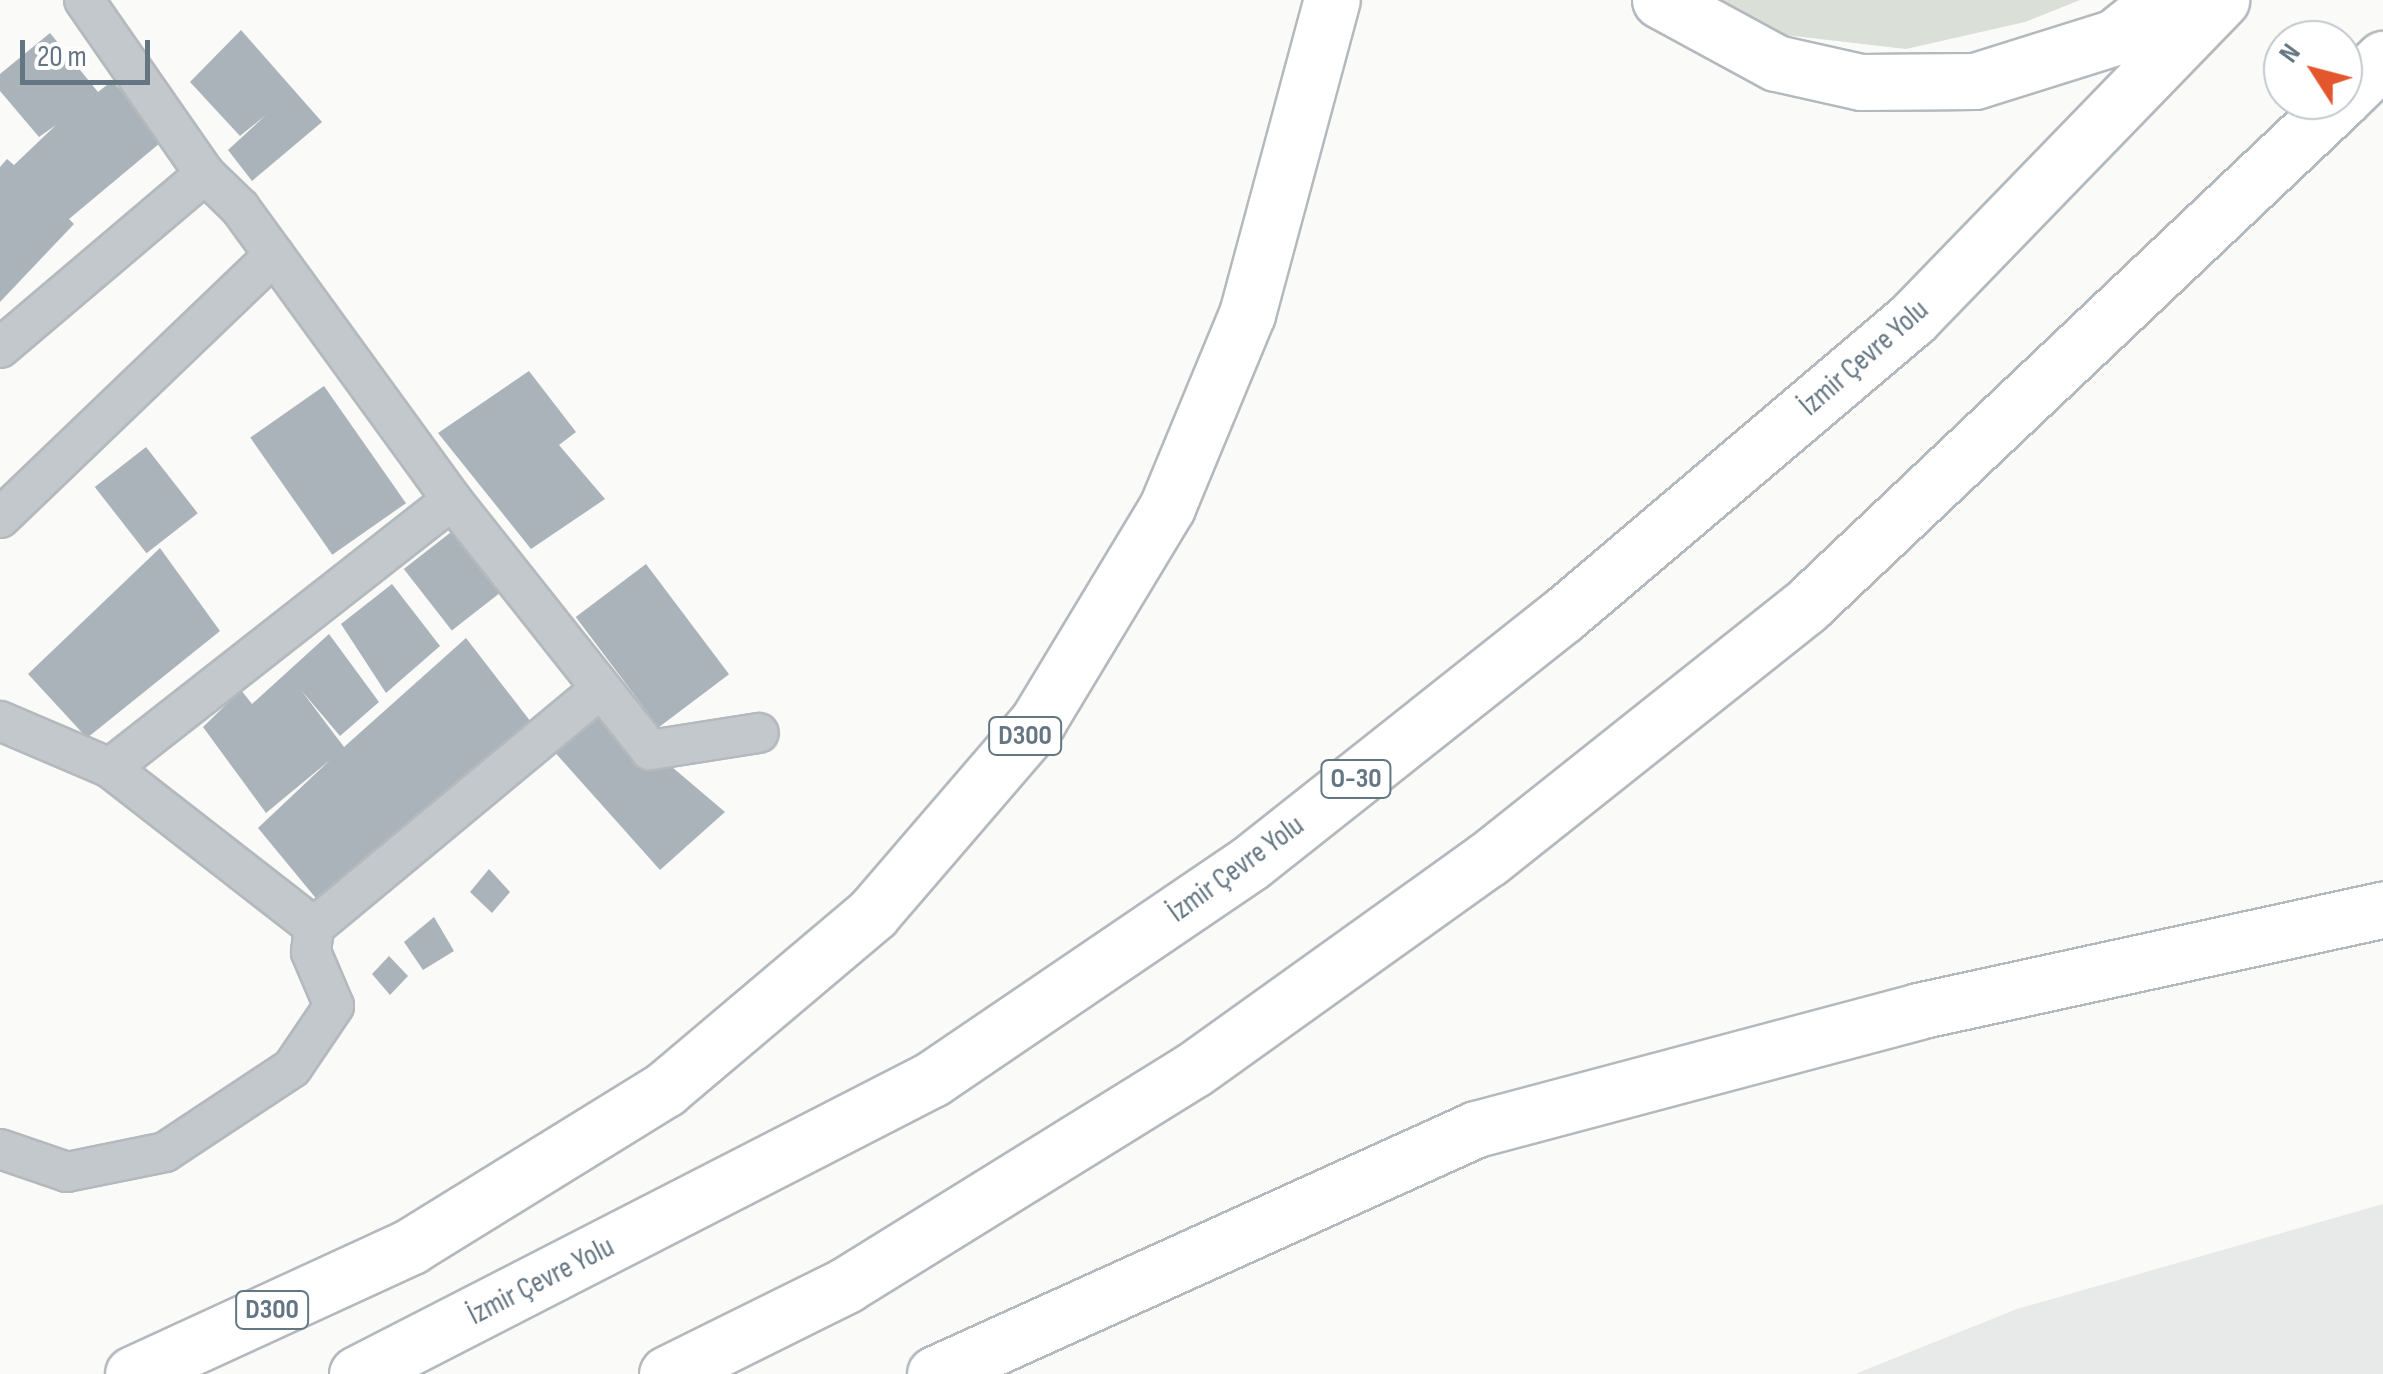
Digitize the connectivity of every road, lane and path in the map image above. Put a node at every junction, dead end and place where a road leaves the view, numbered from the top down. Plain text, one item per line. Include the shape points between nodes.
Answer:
1 (84, 0) edge
2 (1332, 0) edge
3 (1660, 0) edge
4 (2160, 0) edge
5 (2221, 0) edge
6 (2383, 59) edge
7 (2363, 79) edge
8 (2320, 120) edge
9 (205, 174) junction
10 (274, 255) junction
11 (0, 348) edge
12 (452, 500) junction
13 (0, 518) edge
14 (598, 691) junction
15 (0, 721) edge
16 (759, 733) dead end
17 (110, 768) junction
18 (2383, 910) edge
19 (314, 927) junction
20 (0, 1149) edge
21 (133, 1374) edge
22 (357, 1374) edge
23 (667, 1374) edge
24 (935, 1374) edge

1 - 9 street
2 - 21 highway, D300 via 1248,314 1167,508 1038,721 873,912 666,1088 411,1246
3 - 4 highway via 1776,63 1860,82 1975,81 2115,37
5 - 22 highway, İzmir Çevre Yolu / O-30 via 1913,318 1563,616 1250,863 932,1079
6 - 7 highway
8 - 23 highway via 1806,606 1488,859 1193,1070 846,1285
9 - 10 street
9 - 11 street
10 - 12 street
10 - 13 street
12 - 14 street
12 - 17 street
14 - 16 street via 650,750
14 - 19 street
15 - 17 street
17 - 19 street
18 - 24 highway via 1918,1011 1476,1129
19 - 20 street via 311,952 334,1006 292,1068 164,1152 67,1172

